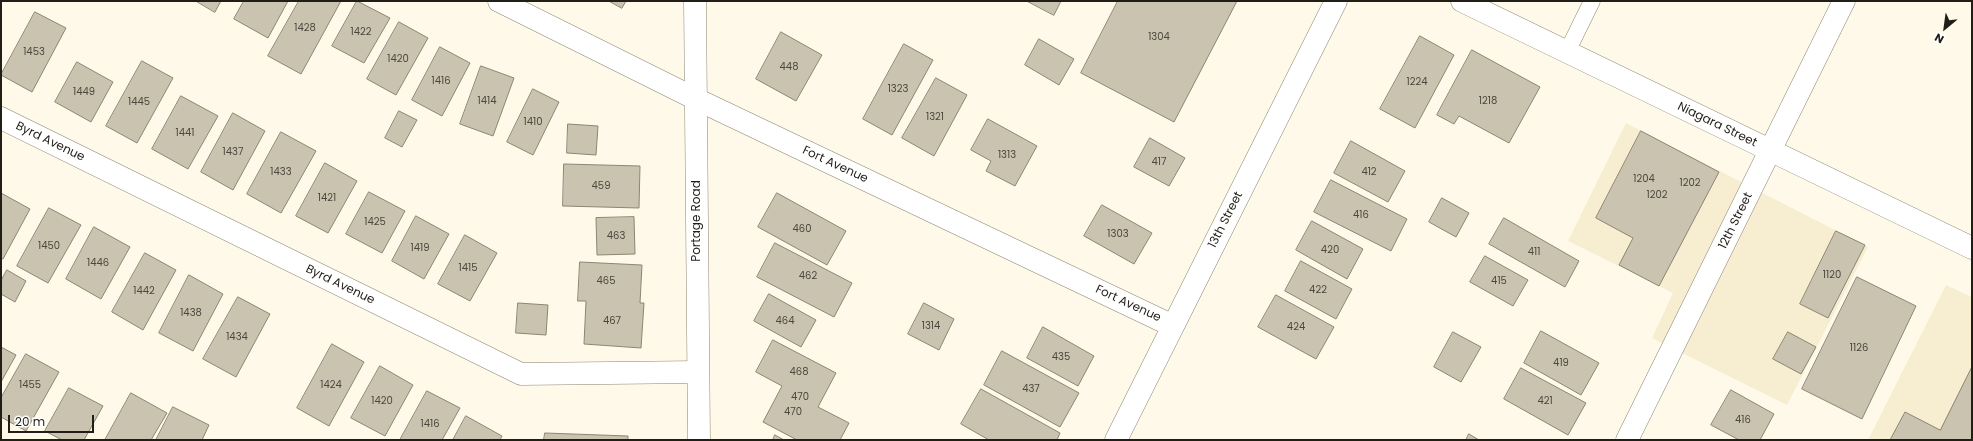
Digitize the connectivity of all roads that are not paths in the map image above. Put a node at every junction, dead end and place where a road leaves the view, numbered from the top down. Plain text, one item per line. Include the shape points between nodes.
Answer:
1 (499, 1) edge
2 (695, 1) edge
3 (1336, 1) edge
4 (1462, 1) edge
5 (1592, 1) edge
6 (1844, 1) edge
7 (1567, 52) junction
8 (696, 99) junction
9 (1, 118) edge
10 (1771, 150) junction
11 (1972, 248) edge
12 (1173, 326) junction
13 (698, 372) junction
14 (699, 440) edge
15 (1116, 440) edge
16 (1627, 440) edge

1 - 8 street, Fort Avenue
2 - 8 street, Portage Road
3 - 12 street, 13th Street
4 - 7 street, Niagara Street
5 - 7 lane
6 - 10 street, 12th Street
7 - 10 street, Niagara Street
8 - 12 street, Fort Avenue
8 - 13 street, Portage Road
9 - 13 street, Byrd Avenue via 521,374
10 - 11 street, Niagara Street
10 - 16 street, 12th Street
12 - 15 street, 13th Street
13 - 14 street, Portage Road

